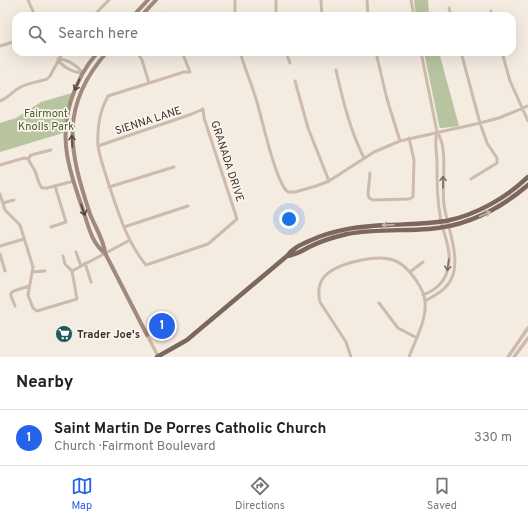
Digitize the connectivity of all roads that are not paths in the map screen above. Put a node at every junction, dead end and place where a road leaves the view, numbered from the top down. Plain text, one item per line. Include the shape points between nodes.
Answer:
1 (28, 0) edge
2 (109, 0) edge
3 (148, 0) edge
4 (156, 0) edge
5 (235, 0) edge
6 (276, 0) edge
7 (321, 0) edge
8 (367, 0) edge
9 (412, 0) edge
10 (449, 8) dead end
11 (33, 12) edge
12 (97, 12) edge
13 (137, 12) edge
14 (145, 12) edge
15 (235, 12) edge
16 (276, 12) edge
17 (322, 12) edge
18 (368, 12) edge
19 (414, 12) edge
20 (450, 12) edge
21 (12, 42) edge
22 (0, 46) edge
23 (60, 56) edge
24 (95, 56) edge
25 (104, 56) edge
26 (140, 56) edge
27 (184, 56) edge
28 (241, 56) edge
29 (287, 56) edge
30 (422, 56) edge
31 (462, 56) edge
32 (503, 56) edge
33 (377, 57) dead end
34 (58, 59) junction
35 (290, 63) dead end
36 (336, 70) dead end
37 (83, 73) junction
38 (89, 76) junction
39 (295, 81) dead end
40 (149, 83) junction
41 (0, 100) edge
42 (528, 106) edge
43 (203, 109) joint
44 (522, 109) junction
45 (528, 120) edge
46 (480, 123) junction
47 (437, 132) junction
48 (409, 138) junction
49 (400, 141) junction
50 (98, 146) junction
51 (51, 150) dead end
52 (364, 158) junction
53 (28, 159) junction
54 (0, 166) edge
55 (174, 167) dead end
56 (370, 174) dead end
57 (528, 176) edge
58 (79, 179) junction
59 (471, 179) dead end
60 (74, 181) junction
61 (329, 181) junction
62 (528, 185) edge
63 (55, 186) junction
64 (110, 187) junction
65 (0, 194) edge
66 (14, 200) dead end
67 (2, 205) edge
68 (188, 206) dead end
69 (448, 223) junction
70 (442, 224) junction
71 (51, 227) dead end
72 (124, 227) junction
73 (24, 238) junction
74 (130, 240) junction
75 (0, 246) edge
76 (76, 252) dead end
77 (105, 253) junction
78 (0, 254) edge
79 (62, 256) dead end
80 (422, 262) dead end
81 (86, 263) junction
82 (81, 266) junction
83 (72, 270) junction
84 (5, 271) dead end
85 (45, 271) dead end
86 (32, 272) junction
87 (410, 272) junction
88 (91, 282) dead end
89 (29, 286) junction
90 (423, 295) junction
91 (425, 301) junction
92 (379, 303) dead end
93 (15, 306) dead end
94 (528, 328) edge
95 (147, 335) joint
96 (417, 338) junction
97 (528, 338) edge
98 (157, 357) edge
99 (351, 357) edge
100 (409, 357) edge
101 (508, 357) edge
102 (514, 357) edge

1 - 11 street
2 - 12 street
3 - 13 main road
4 - 14 main road
5 - 15 street
6 - 16 street
7 - 17 street
8 - 18 street
9 - 19 street
10 - 20 street
21 - 22 street
23 - 34 street
24 - 37 main road
25 - 38 main road
26 - 40 street
27 - 40 street via 190,72
28 - 61 street via 266,139 286,191 295,192
29 - 35 street
30 - 47 street
31 - 46 street
32 - 44 street
33 - 49 street
34 - 37 street via 64,59
34 - 37 street via 61,64 76,73
34 - 41 street via 47,79 24,85
36 - 52 street via 350,124
37 - 38 main road
37 -> 60 main road via 73,95 67,119 67,153
58 -> 38 main road via 73,154 73,120 79,95
39 - 61 street via 308,128
40 - 50 street via 108,96 98,128
42 - 44 street
43 - 50 street, SIENNA LANE
43 - 74 street, GRANADA DRIVE via 237,219 208,244 146,265
44 - 45 street
44 - 46 street
46 - 47 street
46 - 59 street via 497,163
47 - 48 street
69 -> 47 street via 443,204 443,160
47 - 70 street via 437,196
48 - 49 street
48 - 56 street via 414,160 413,197 373,200 369,198
49 - 52 street
50 - 64 street
51 - 53 street via 31,155
52 - 61 street
53 - 54 street
53 - 63 street via 42,188
55 - 64 street
57 - 69 main road via 517,187 489,205
58 - 60 main road
58 - 77 main road
60 - 63 street
60 -> 77 main road via 91,232 99,249
69 -> 62 main road via 475,218 491,211
63 - 71 street via 66,222
64 - 72 street
65 - 67 street
66 - 67 street
67 - 73 street via 20,225
68 - 72 street
69 - 70 main road
69 - 91 street via 454,253 454,272 444,289
70 -> 90 street via 450,259 447,272 440,285
70 - 98 main road via 364,226 341,230 292,250 187,340
72 - 74 street
73 - 75 street
73 - 86 street via 33,267
74 - 77 street
76 - 82 street
77 - 81 street
77 - 95 main road
78 - 84 street
79 - 83 street via 65,264
80 - 87 street
81 - 82 street
81 - 88 street
82 - 83 street
83 - 89 street via 77,300 37,311 33,308 28,295
85 - 86 street
86 - 89 street
87 - 90 street
87 - 99 street via 393,260 377,258 351,263 325,276 319,285 320,302 346,342
89 - 93 street via 14,290 11,296
90 - 91 street
91 - 96 street
92 - 96 street via 398,328
94 - 101 street
95 - 98 street
96 - 100 street
97 - 102 street

